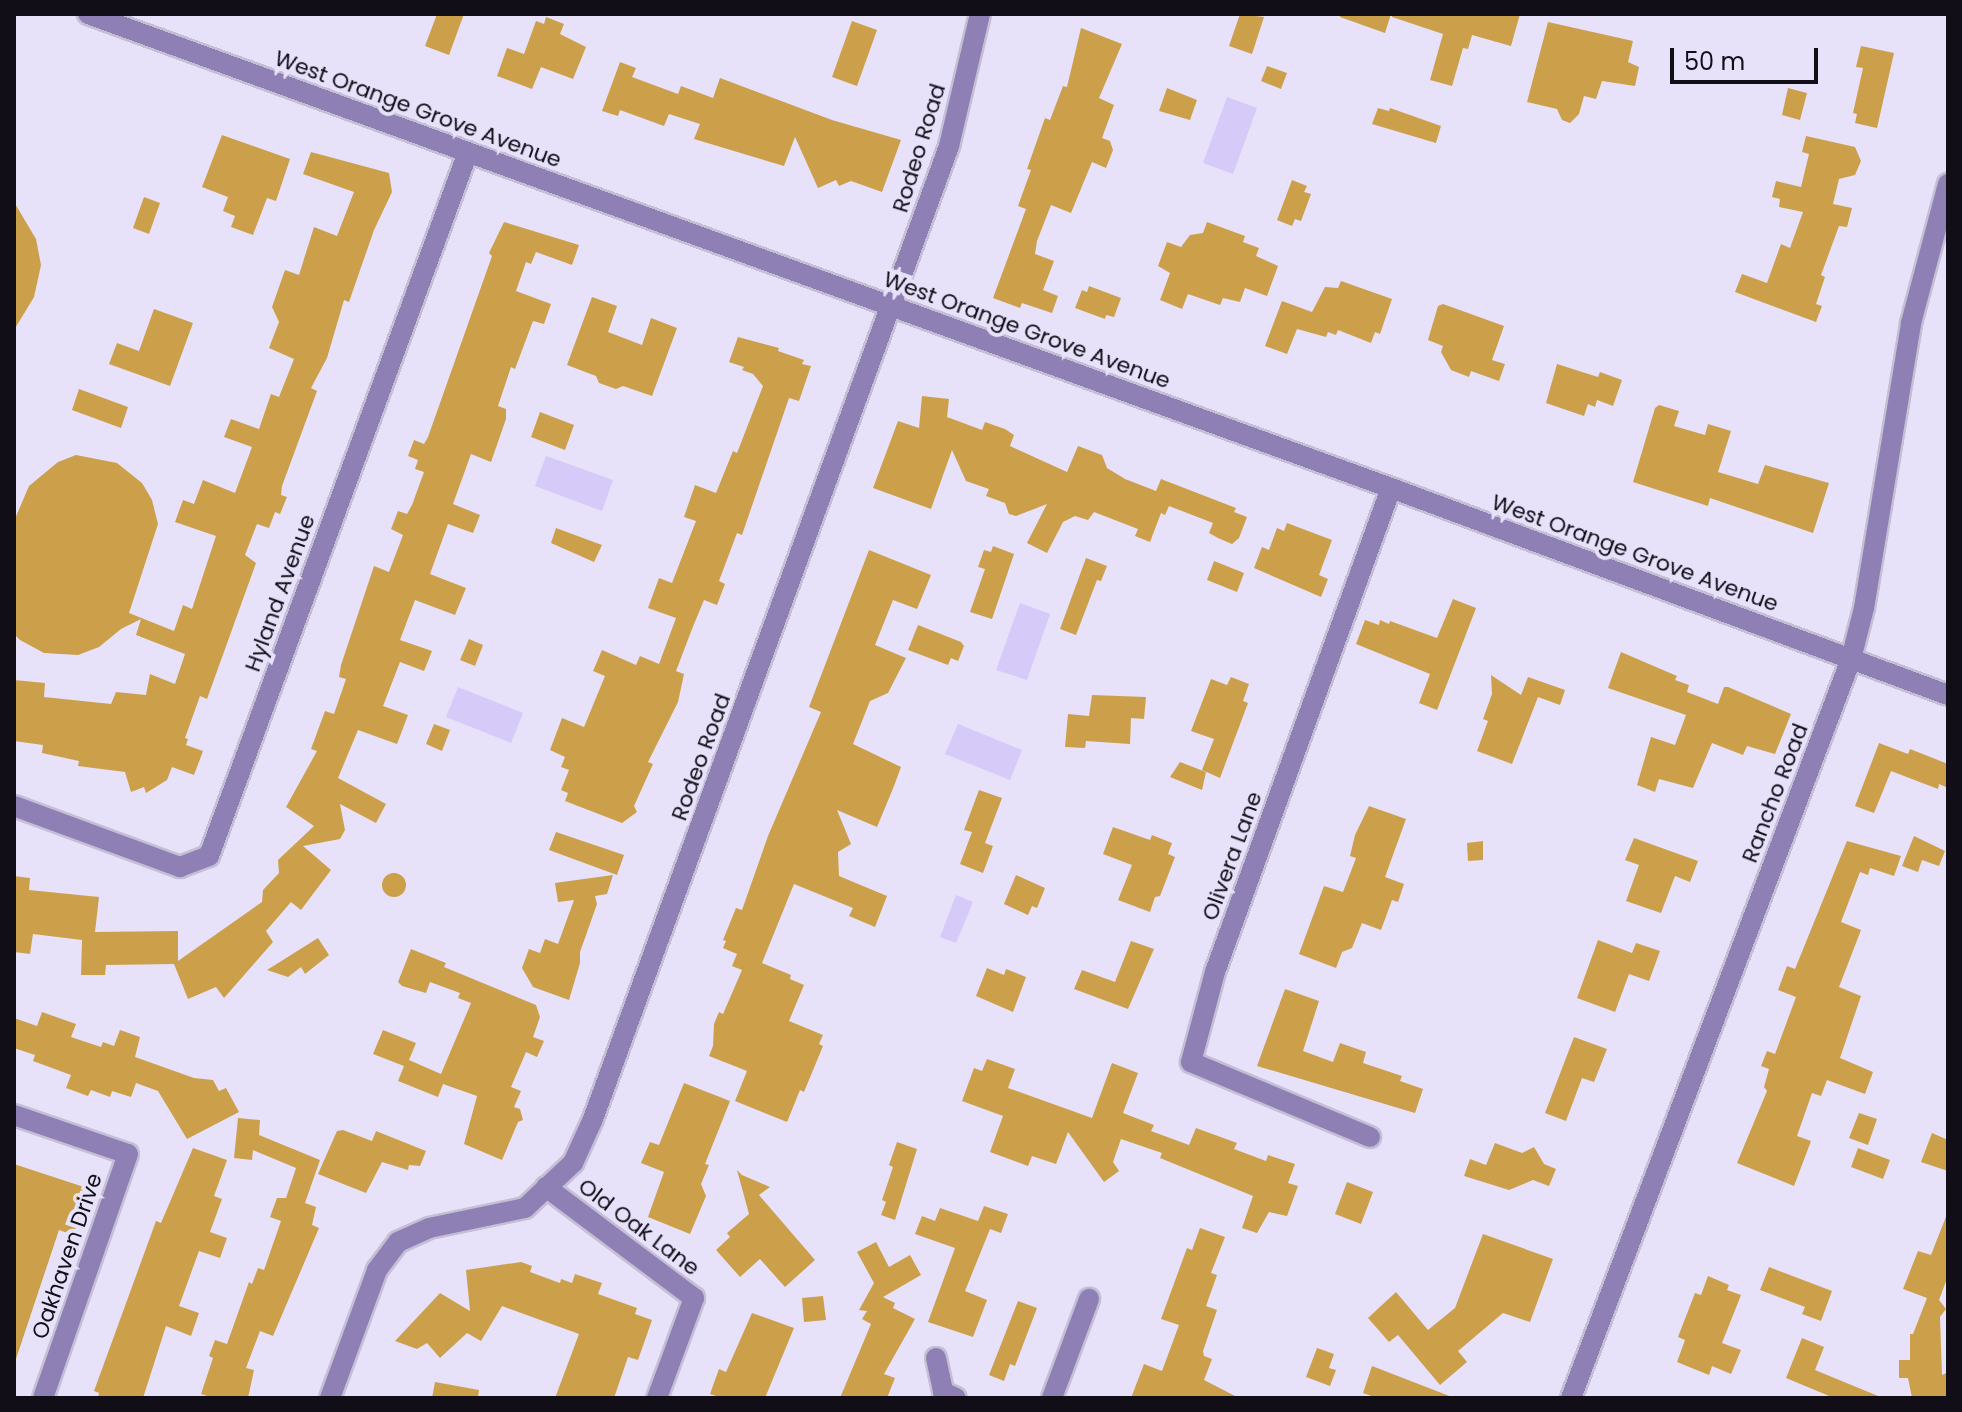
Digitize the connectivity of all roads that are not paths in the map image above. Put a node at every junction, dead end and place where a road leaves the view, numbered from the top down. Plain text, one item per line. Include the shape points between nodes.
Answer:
1 (88, 14) edge
2 (980, 14) edge
3 (468, 152) junction
4 (1948, 184) edge
5 (892, 306) junction
6 (1391, 488) junction
7 (1851, 659) junction
8 (1948, 695) edge
9 (14, 806) edge
10 (14, 1115) edge
11 (1370, 1137) dead end
12 (546, 1187) junction
13 (1089, 1299) dead end
14 (936, 1358) dead end
15 (43, 1398) edge
16 (330, 1398) edge
17 (657, 1398) edge
18 (956, 1398) edge
19 (1052, 1398) edge
20 (1571, 1398) edge

1 - 3 street, West Orange Grove Avenue
2 - 5 street, Rodeo Road via 949,146
3 - 5 street, West Orange Grove Avenue
3 - 9 street, Hyland Avenue via 209,856 180,867
4 - 7 street, Rancho Road via 1911,323
5 - 6 street, West Orange Grove Avenue
5 - 12 street, Rodeo Road via 593,1119 573,1163
6 - 7 street, West Orange Grove Avenue
6 - 11 street, Olivera Lane via 1215,972 1191,1062
7 - 8 street, West Orange Grove Avenue
7 - 20 street, Rancho Road
10 - 15 street, Oakhaven Drive via 128,1154
12 - 16 street, Rodeo Road via 525,1208 429,1228 398,1242 377,1270
12 - 17 street, Old Oak Lane via 694,1298
13 - 19 street
14 - 18 street via 943,1392

